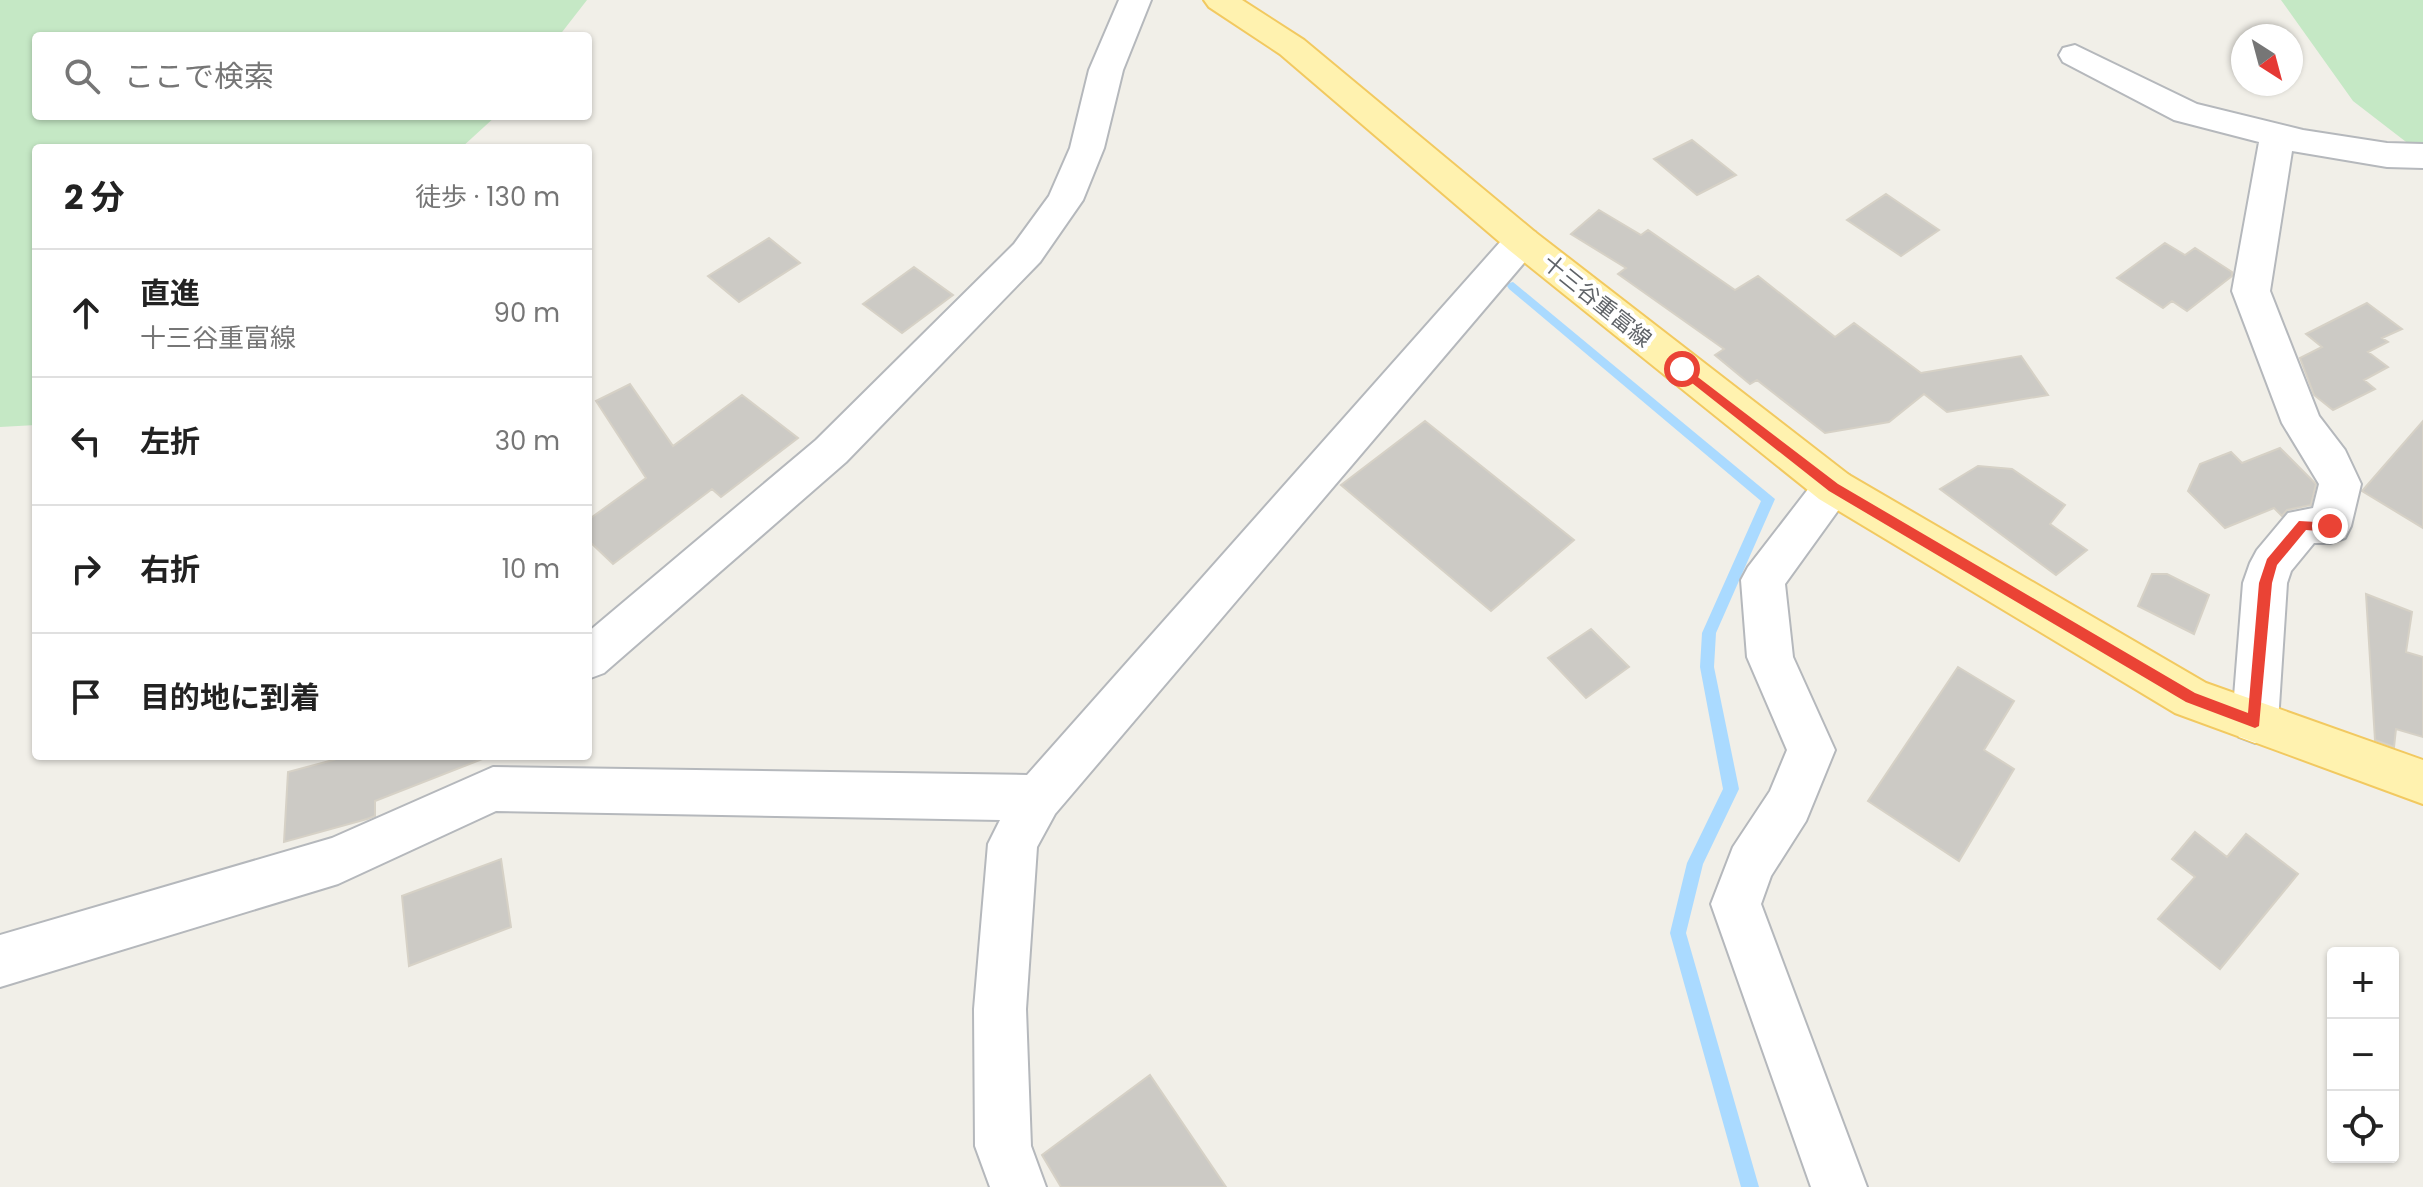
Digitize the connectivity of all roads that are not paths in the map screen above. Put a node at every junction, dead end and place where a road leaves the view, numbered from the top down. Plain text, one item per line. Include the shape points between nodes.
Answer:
1 (1135, 0) edge
2 (1220, 0) edge
3 (2075, 55) dead end
4 (2277, 136) junction
5 (2423, 156) edge
6 (1522, 241) junction
7 (1834, 487) junction
8 (592, 656) edge
9 (2255, 722) junction
10 (501, 772) edge
11 (2423, 782) edge
12 (1038, 798) junction
13 (0, 961) edge
14 (1018, 1187) edge
15 (1839, 1187) edge

1 - 8 street via 1106,70 1087,148 1065,200 1027,253 831,451
2 - 6 main road, 十三谷重富線 via 1292,47
3 - 4 street via 2186,112
4 - 5 street
4 - 9 street via 2251,291 2302,423 2340,484 2330,526 2303,525 2272,563 2265,583
6 - 7 main road, 十三谷重富線
6 - 12 street
7 - 9 main road, 十三谷重富線 via 2191,698
7 - 15 street via 1763,580 1770,657 1811,750 1789,805 1751,864 1736,904
9 - 11 main road, 十三谷重富線
10 - 12 street
10 - 13 street via 338,860
12 - 14 street via 1013,844 1000,1009 1003,1146

